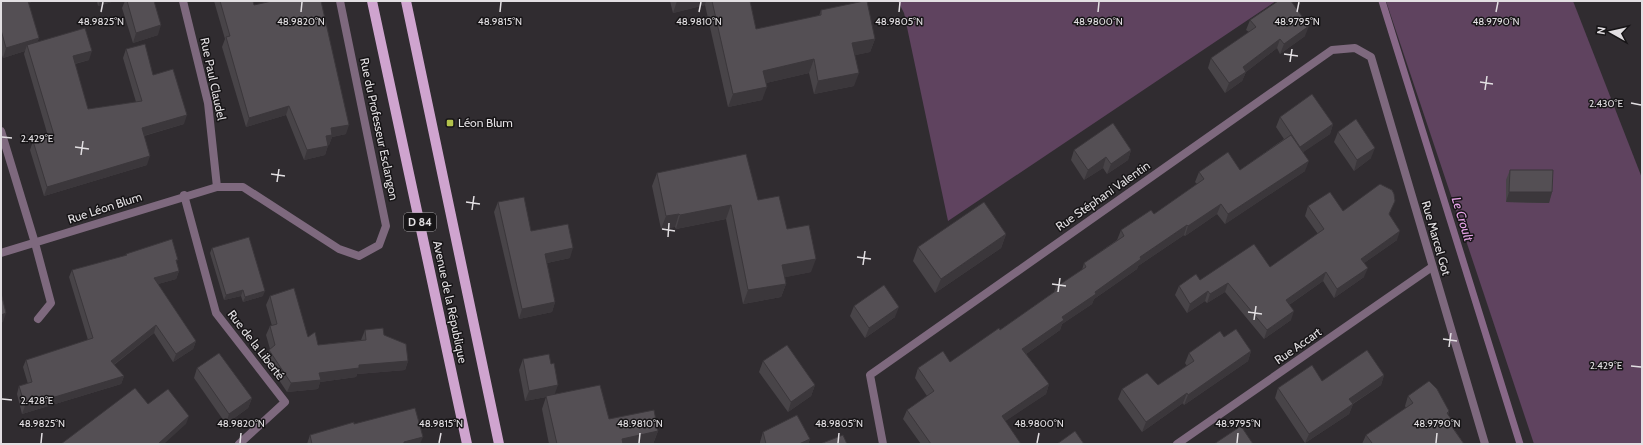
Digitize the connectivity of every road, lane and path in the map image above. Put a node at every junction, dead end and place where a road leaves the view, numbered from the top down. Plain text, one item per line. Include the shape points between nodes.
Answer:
1 (183, 1) edge
2 (340, 1) edge
3 (372, 1) edge
4 (406, 1) edge
5 (1355, 48) joint
6 (1, 131) edge
7 (217, 186) junction
8 (184, 195) junction
9 (35, 243) junction
10 (1, 253) edge
11 (1432, 267) junction
12 (38, 319) dead end
13 (239, 444) edge
14 (467, 444) edge
15 (499, 444) edge
16 (883, 444) edge
17 (1177, 444) edge
18 (1485, 444) edge

1 - 7 street, Rue Paul Claudel via 208,103
2 - 7 street, Rue du Professeur Esclangon via 386,226 379,245 359,256 339,249 243,187
3 - 14 main road, Avenue de la République / D 84
4 - 15 main road, Avenue de la République / D 84
5 - 11 street, Rue Marcel Got via 1371,57
5 - 16 street, Rue Stéphani Valentin via 1332,50 870,375
6 - 9 street
7 - 8 street, Rue Léon Blum
8 - 9 street, Rue Léon Blum
8 - 13 street, Rue de la Liberté via 216,313 285,402
9 - 10 street, Rue Léon Blum
9 - 12 street via 51,303
11 - 17 street, Rue Accart
11 - 18 street, Rue Marcel Got

